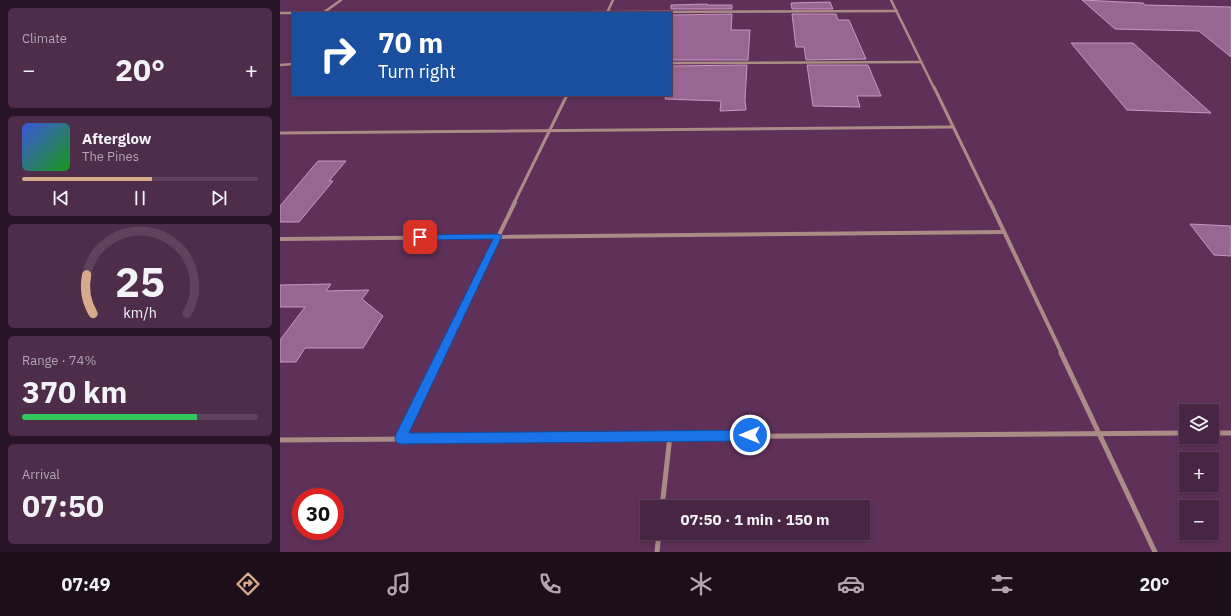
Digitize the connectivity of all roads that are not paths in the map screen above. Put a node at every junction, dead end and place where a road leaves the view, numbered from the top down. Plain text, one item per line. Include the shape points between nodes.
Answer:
1 (341, 0) edge
2 (613, 0) edge
3 (891, 0) edge
4 (897, 11) junction
5 (324, 12) edge
6 (607, 12) edge
7 (280, 13) edge
8 (292, 13) edge
9 (672, 13) edge
10 (921, 62) junction
11 (672, 63) edge
12 (280, 64) edge
13 (292, 64) edge
14 (567, 96) edge
15 (952, 127) junction
16 (550, 130) junction
17 (280, 133) edge
18 (1004, 232) junction
19 (498, 236) junction
20 (280, 239) edge
21 (1098, 433) junction
22 (1179, 433) edge
23 (1219, 433) edge
24 (1231, 433) edge
25 (670, 436) junction
26 (400, 438) junction
27 (280, 440) edge
28 (663, 500) edge
29 (658, 540) edge
30 (657, 552) edge
31 (1155, 552) edge

1 - 5 street
2 - 6 street
3 - 4 street
4 - 9 street
4 - 10 street
7 - 8 street
10 - 11 street
10 - 15 street
12 - 13 street
14 - 16 street
15 - 16 street
15 - 18 street
16 - 17 street
16 - 19 street
18 - 19 street
18 - 21 street
19 - 20 street
19 - 26 street
21 - 22 street
21 - 25 street
21 - 31 street
23 - 24 street
25 - 26 street
25 - 28 street
26 - 27 street
29 - 30 street

